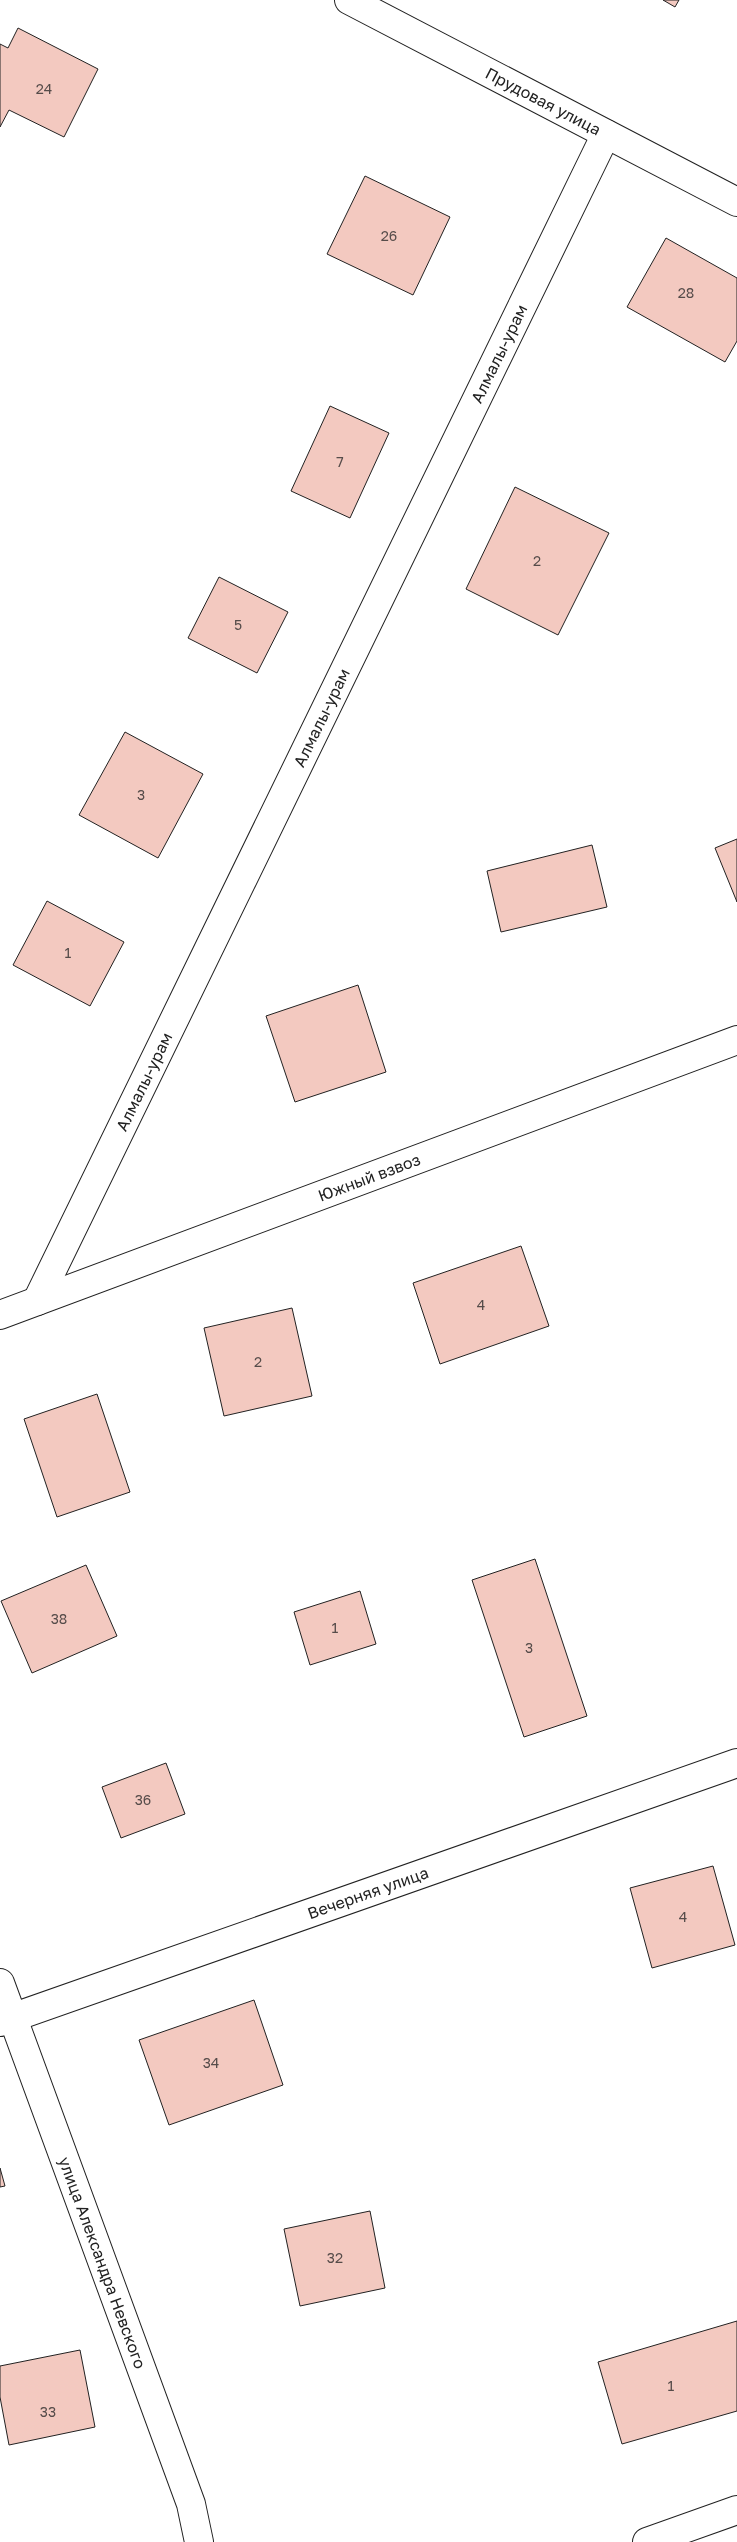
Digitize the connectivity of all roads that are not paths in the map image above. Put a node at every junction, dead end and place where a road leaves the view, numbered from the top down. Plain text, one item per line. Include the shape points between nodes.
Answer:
1 (349, 0) edge
2 (606, 134) junction
3 (737, 202) edge
4 (737, 1040) edge
5 (37, 1302) junction
6 (0, 1315) edge
7 (737, 1763) edge
8 (0, 1983) edge
9 (6, 2020) edge
10 (737, 2510) edge
11 (199, 2542) edge
12 (647, 2542) edge

1 - 2 street, Прудовая улица
2 - 3 street, Прудовая улица
2 - 5 street, Алмалы-урам
4 - 5 street, Южный взвоз
5 - 6 street, Южный взвоз
7 - 9 street, Вечерняя улица
8 - 9 street, улица Александра Невского
9 - 11 street, улица Александра Невского via 191,2504
10 - 12 street

